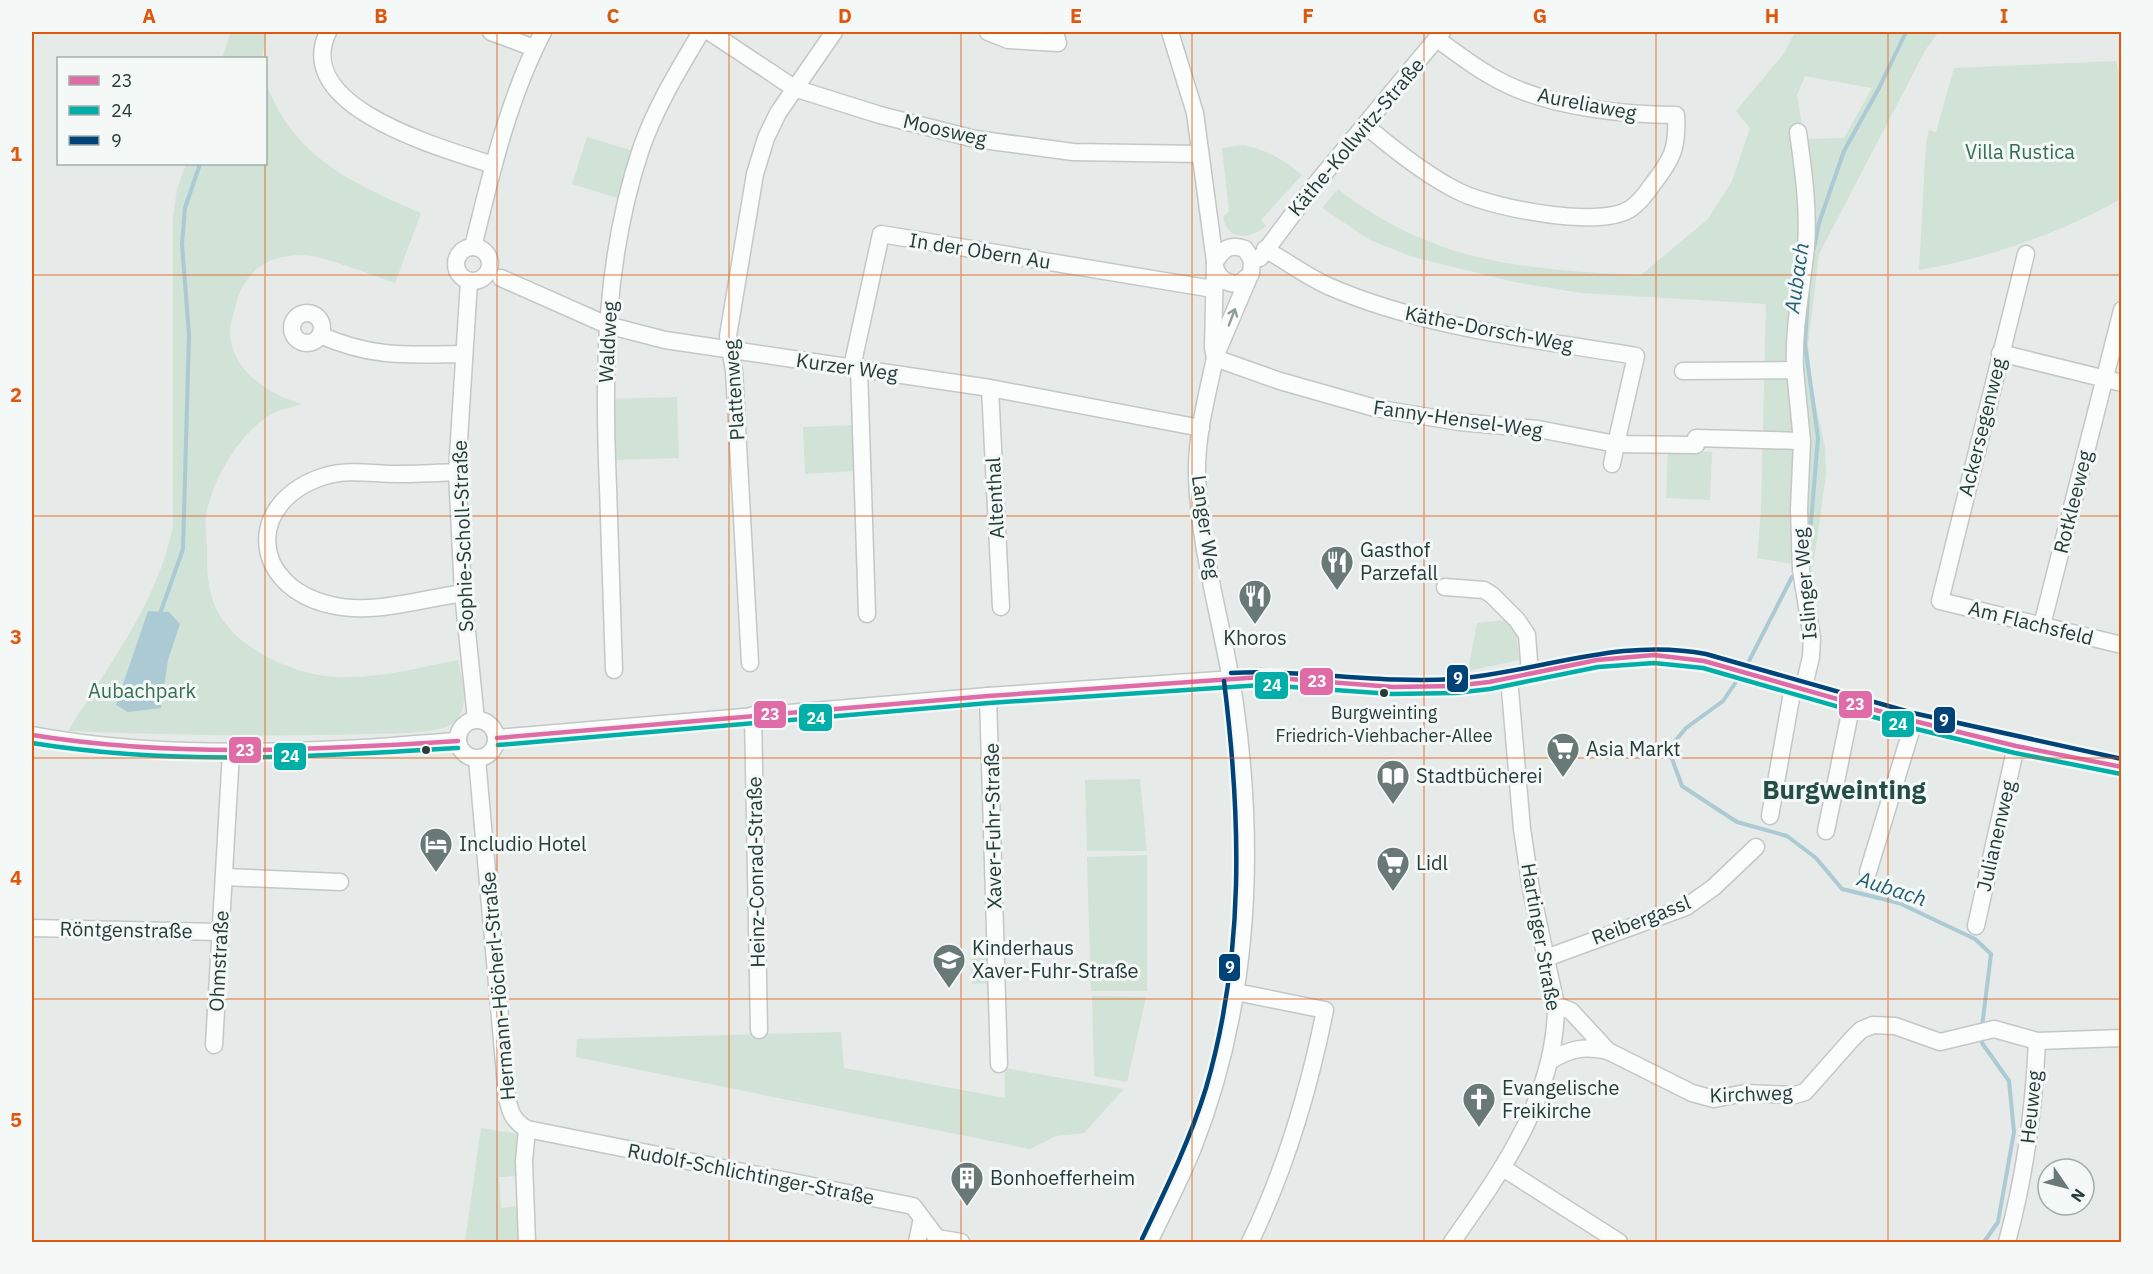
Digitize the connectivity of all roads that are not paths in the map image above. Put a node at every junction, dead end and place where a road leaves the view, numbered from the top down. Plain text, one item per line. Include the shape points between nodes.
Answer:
1 (328, 32) edge
2 (490, 32) edge
3 (543, 32) edge
4 (701, 32) edge
5 (710, 32) edge
6 (834, 32) edge
7 (988, 32) edge
8 (1055, 32) edge
9 (1170, 32) edge
10 (1440, 35) edge
11 (534, 48) junction
12 (794, 88) junction
13 (1365, 125) junction
14 (1798, 132) dead end
15 (1200, 154) junction
16 (493, 165) junction
17 (1210, 233) junction
18 (1267, 246) junction
19 (473, 247) junction
20 (1237, 248) junction
21 (2026, 254) dead end
22 (1215, 264) junction
23 (1250, 275) junction
24 (501, 278) dead end
25 (469, 281) junction
26 (1213, 289) junction
27 (2121, 310) edge
28 (607, 325) junction
29 (320, 335) dead end
30 (731, 352) junction
31 (2000, 353) junction
32 (462, 354) junction
33 (1215, 358) junction
34 (855, 368) junction
35 (1795, 370) junction
36 (1683, 371) dead end
37 (2113, 381) edge
38 (990, 388) junction
39 (1201, 428) junction
40 (1802, 441) junction
41 (1616, 444) junction
42 (1612, 464) dead end
43 (457, 472) junction
44 (1446, 587) dead end
45 (463, 593) junction
46 (1940, 601) joint
47 (1001, 607) dead end
48 (867, 614) dead end
49 (2042, 626) junction
50 (2121, 645) edge
51 (750, 663) dead end
52 (614, 670) dead end
53 (1530, 674) junction
54 (1509, 678) junction
55 (1232, 680) junction
56 (1798, 688) junction
57 (988, 696) junction
58 (1852, 704) junction
59 (753, 715) junction
60 (476, 719) junction
61 (1914, 721) junction
62 (32, 735) edge
63 (497, 738) junction
64 (458, 741) junction
65 (2016, 746) junction
66 (231, 752) junction
67 (477, 759) junction
68 (2121, 767) edge
69 (1770, 816) dead end
70 (1826, 831) dead end
71 (1756, 847) dead end
72 (1868, 872) dead end
73 (224, 877) junction
74 (339, 882) dead end
75 (1976, 926) dead end
76 (32, 928) edge
77 (220, 932) junction
78 (1546, 958) junction
79 (1236, 992) junction
80 (1556, 1005) junction
81 (759, 1030) dead end
82 (2121, 1038) edge
83 (2037, 1041) junction
84 (214, 1045) dead end
85 (1608, 1051) junction
86 (1550, 1061) junction
87 (999, 1064) dead end
88 (527, 1129) junction
89 (1503, 1168) junction
90 (922, 1218) junction
91 (527, 1242) edge
92 (917, 1242) edge
93 (961, 1242) edge
94 (1149, 1242) edge
95 (1250, 1242) edge
96 (1452, 1242) edge
97 (1618, 1242) edge
98 (2007, 1242) edge

1 - 16 street via 320,56 324,70 350,102 386,126
2 - 11 street
3 - 11 street
4 - 28 street, Waldweg via 660,105 642,147 618,242
5 - 12 street, Moosweg
6 - 12 street, Plattenweg
7 - 8 street via 1008,40 1058,43
9 - 15 street, Langer Weg via 1195,113
10 - 13 street, Käthe-Kollwitz-Straße
10 - 13 street, Aureliaweg via 1476,68 1507,85 1614,113 1676,115 1677,134 1669,164 1629,210 1572,216 1541,214 1484,202 1459,192
11 - 16 street
12 - 15 street, Moosweg via 975,139 1073,152
12 - 30 street, Plattenweg via 766,138 755,174 729,336
13 - 18 street, Käthe-Kollwitz-Straße
14 - 35 street, Islinger Weg via 1805,186 1806,245 1796,319
15 - 17 street, Langer Weg
16 - 19 street
17 - 20 street
17 - 22 street, Langer Weg
18 - 20 street
18 - 23 street, Käthe-Kollwitz-Straße
18 - 41 street, Käthe-Dorsch-Weg via 1326,285 1395,310 1481,330 1636,356
19 - 25 street via 463,250 455,263 457,272
19 - 25 street via 484,251 490,267 480,280
20 - 22 street via 1222,251
20 - 23 street via 1252,260
21 - 31 street, Ackersegenweg
22 - 23 street via 1217,274 1227,282 1240,283
22 - 26 street, Langer Weg
33 -> 23 street, Käthe-Kollwitz-Straße
24 - 28 street, Kurzer Weg
25 - 32 street, Sophie-Scholl-Straße
26 - 33 street, Langer Weg
26 - 34 street, In der Obern Au via 881,234
27 - 37 street, Rotkleeweg
28 - 30 street, Kurzer Weg
28 - 52 street, Waldweg via 605,423
29 - 32 street via 362,351 389,355
30 - 34 street, Kurzer Weg
30 - 51 street, Plattenweg
31 - 37 street
31 - 46 street, Ackersegenweg
32 - 43 street, Sophie-Scholl-Straße
33 - 39 street, Langer Weg
33 - 41 street, Fanny-Hensel-Weg via 1375,408 1459,422 1538,429
34 - 38 street, Kurzer Weg
34 - 48 street, In der Obern Au
35 - 36 street
35 - 40 street, Islinger Weg
37 - 49 street, Rotkleeweg
38 - 39 street, Kurzer Weg
38 - 47 street, Altenthal
39 - 55 street, Langer Weg via 1197,474 1202,520
40 - 41 street via 1696,438 1696,445
40 - 56 street, Islinger Weg via 1801,570 1812,638 1811,657
41 - 42 street
43 - 45 street, Sophie-Scholl-Straße
43 - 45 street via 358,471 324,476 305,484 279,506 266,537 274,570 284,583 332,605 369,607
44 - 53 street via 1484,590 1517,620 1527,635
45 - 60 street, Sophie-Scholl-Straße
46 - 49 street, Am Flachsfeld
49 - 50 street, Am Flachsfeld
53 - 54 street
53 - 56 street via 1597,660 1654,654 1704,661
54 - 55 street via 1454,686 1393,687 1288,677
54 - 78 street, Hartinger Straße via 1522,829
55 - 57 street
55 - 79 street, Langer Weg via 1247,843
56 - 58 street
56 - 69 street, Islinger Weg
57 - 59 street
57 - 87 street, Xaver-Fuhr-Straße
58 - 61 street
58 - 70 street
59 - 63 street
59 - 81 street, Heinz-Conrad-Straße
60 - 63 street via 490,724
60 - 64 street via 462,726
61 - 65 street
61 - 72 street
62 - 66 street via 99,744
63 - 67 street via 491,753
64 - 66 street
64 - 67 street via 461,750
65 - 68 street
65 - 75 street, Julianenweg
66 - 73 street, Ohmstraße
67 - 88 street, Hermann-Höcherl-Straße via 507,1097 513,1117
71 - 78 street, Reibergassl via 1714,888 1686,907
73 - 74 street
73 - 77 street, Ohmstraße
76 - 77 street, Röntgenstraße
77 - 84 street, Ohmstraße
78 - 80 street, Hartinger Straße
79 - 94 street, Langer Weg via 1225,1047 1194,1145
79 - 95 street via 1325,1010 1292,1138
80 - 85 street, Kirchweg via 1571,1011
80 - 86 street, Hartinger Straße
82 - 83 street, Kirchweg
83 - 85 street, Kirchweg via 1994,1029 1940,1042 1895,1026 1873,1025 1861,1030 1804,1092 1744,1093 1714,1099 1692,1094
83 - 98 street, Heuweg via 2032,1122
85 - 86 street, Kirchweg via 1574,1049
86 - 89 street, Hartinger Straße via 1539,1098
88 - 90 street, Rudolf-Schlichtinger-Straße via 913,1206
88 - 91 street
89 - 96 street, Hartinger Straße
89 - 97 street
90 - 92 street
90 - 93 street, Rudolf-Schlichtinger-Straße via 936,1238

